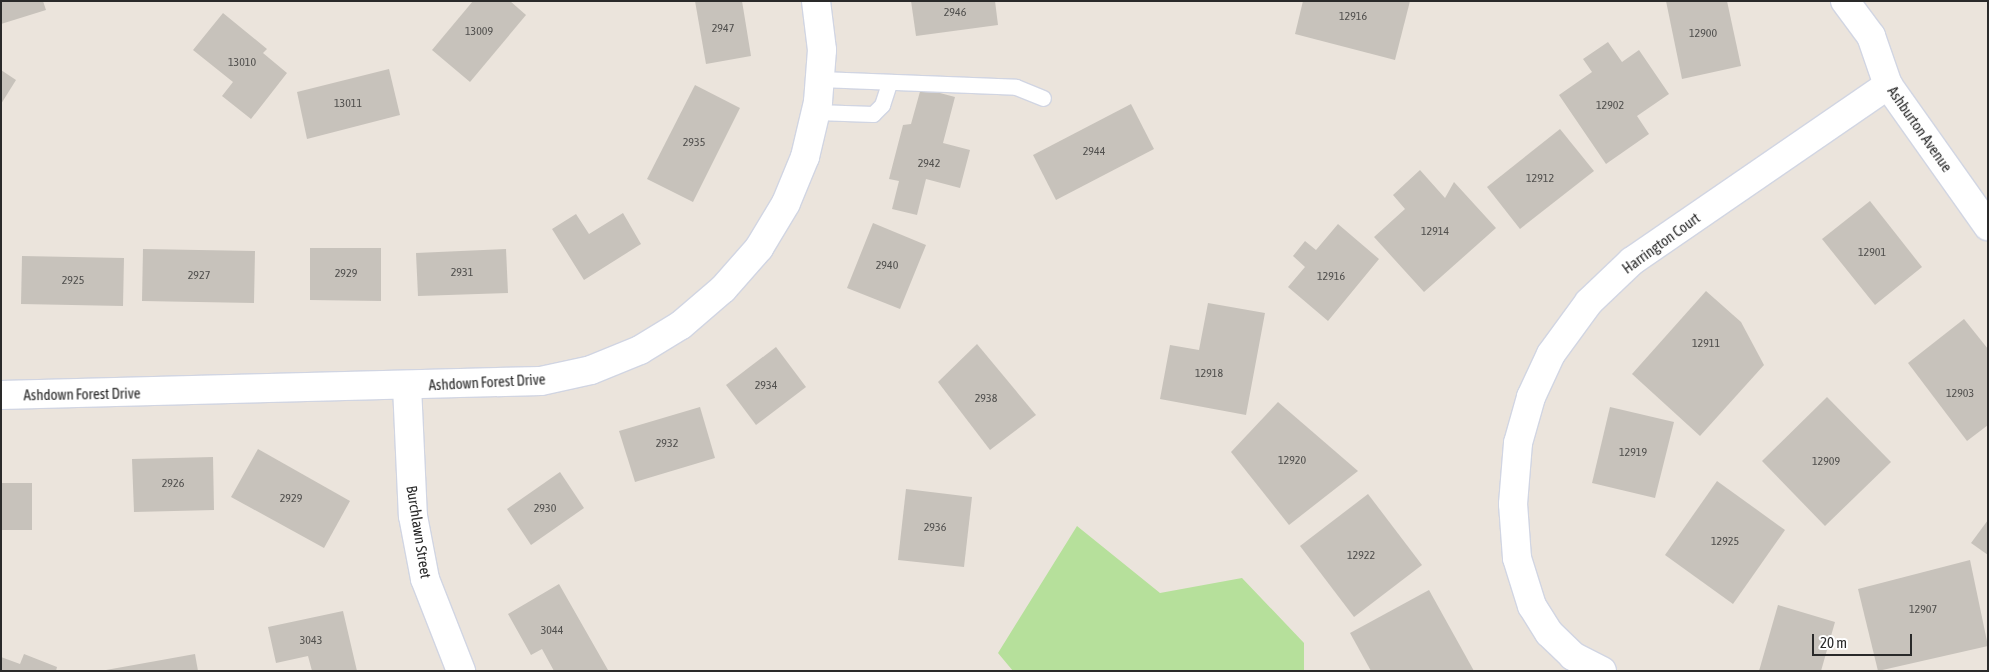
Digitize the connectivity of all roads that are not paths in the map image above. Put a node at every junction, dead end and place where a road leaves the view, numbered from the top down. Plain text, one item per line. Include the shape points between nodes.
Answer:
1 (816, 1) edge
2 (1845, 1) edge
3 (820, 79) junction
4 (889, 83) junction
5 (1888, 85) junction
6 (1043, 98) dead end
7 (816, 112) junction
8 (1988, 226) edge
9 (407, 386) junction
10 (1, 395) edge
11 (461, 671) edge
12 (1602, 671) edge

1 - 3 street, Ashdown Forest Drive
2 - 5 street, Ashburton Avenue via 1871,36
3 - 4 lane
3 - 7 street, Ashdown Forest Drive
4 - 6 lane via 1016,87
4 - 7 lane via 882,105 873,114
5 - 8 street, Ashburton Avenue
5 - 12 street, Harrington Court via 1632,261 1589,302 1551,354 1531,397 1518,443 1513,504 1517,558 1532,606 1548,633 1573,656
7 - 9 street, Ashdown Forest Drive via 805,157 786,203 759,248 723,289 681,325 640,350 574,374 541,381
9 - 10 street, Ashdown Forest Drive
9 - 11 street, Burchlawn Street via 413,516 425,580

